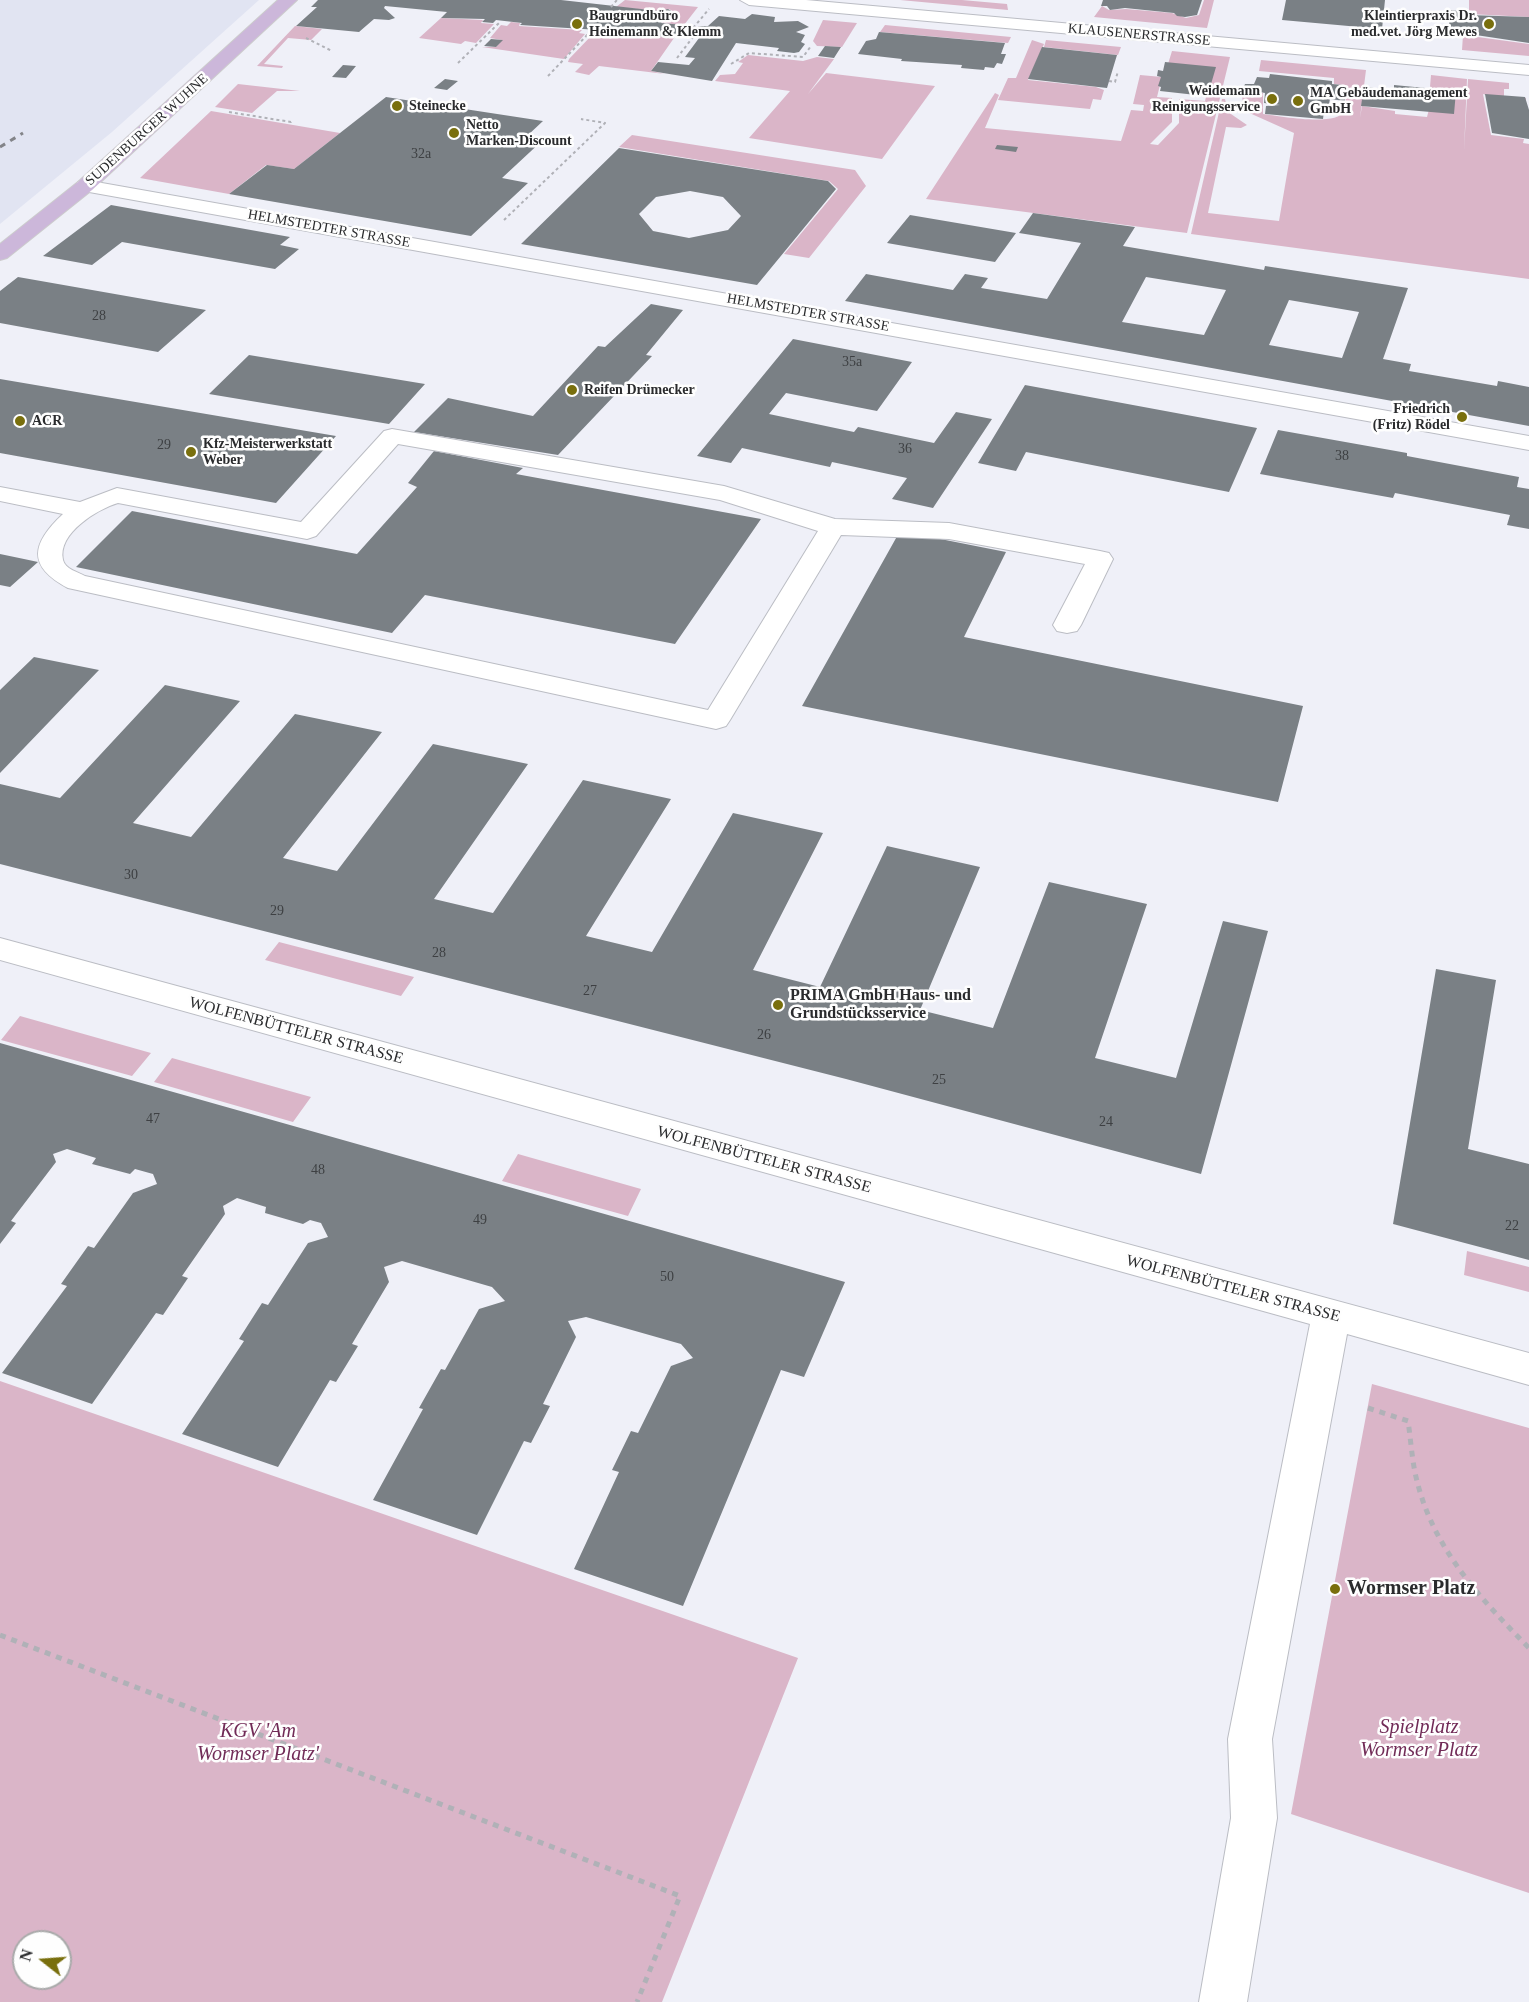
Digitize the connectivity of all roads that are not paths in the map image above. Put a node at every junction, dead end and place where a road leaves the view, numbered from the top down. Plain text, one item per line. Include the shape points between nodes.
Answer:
1 (288, 0) edge
2 (749, 0) edge
3 (1529, 70) edge
4 (86, 186) junction
5 (0, 254) edge
6 (1529, 443) edge
7 (0, 494) edge
8 (84, 510) junction
9 (833, 527) junction
10 (1067, 626) dead end
11 (0, 950) edge
12 (1331, 1316) junction
13 (1529, 1369) edge
14 (1223, 2002) edge

1 - 4 main road, SUDENBURGER WUHNE
2 - 3 street, KLAUSENERSTRASSE
4 - 5 main road, SUDENBURGER WUHNE
4 - 6 street, HELMSTEDTER STRASSE
7 - 8 street
8 - 9 street via 105,498 126,495 307,531 392,436 724,493
8 - 9 street via 48,548 52,566 69,579 716,720
9 - 10 street via 949,531 1100,559
11 - 12 street, WOLFENBÜTTELER STRASSE
12 - 13 street, WOLFENBÜTTELER STRASSE
12 - 14 street via 1250,1739 1254,1818

